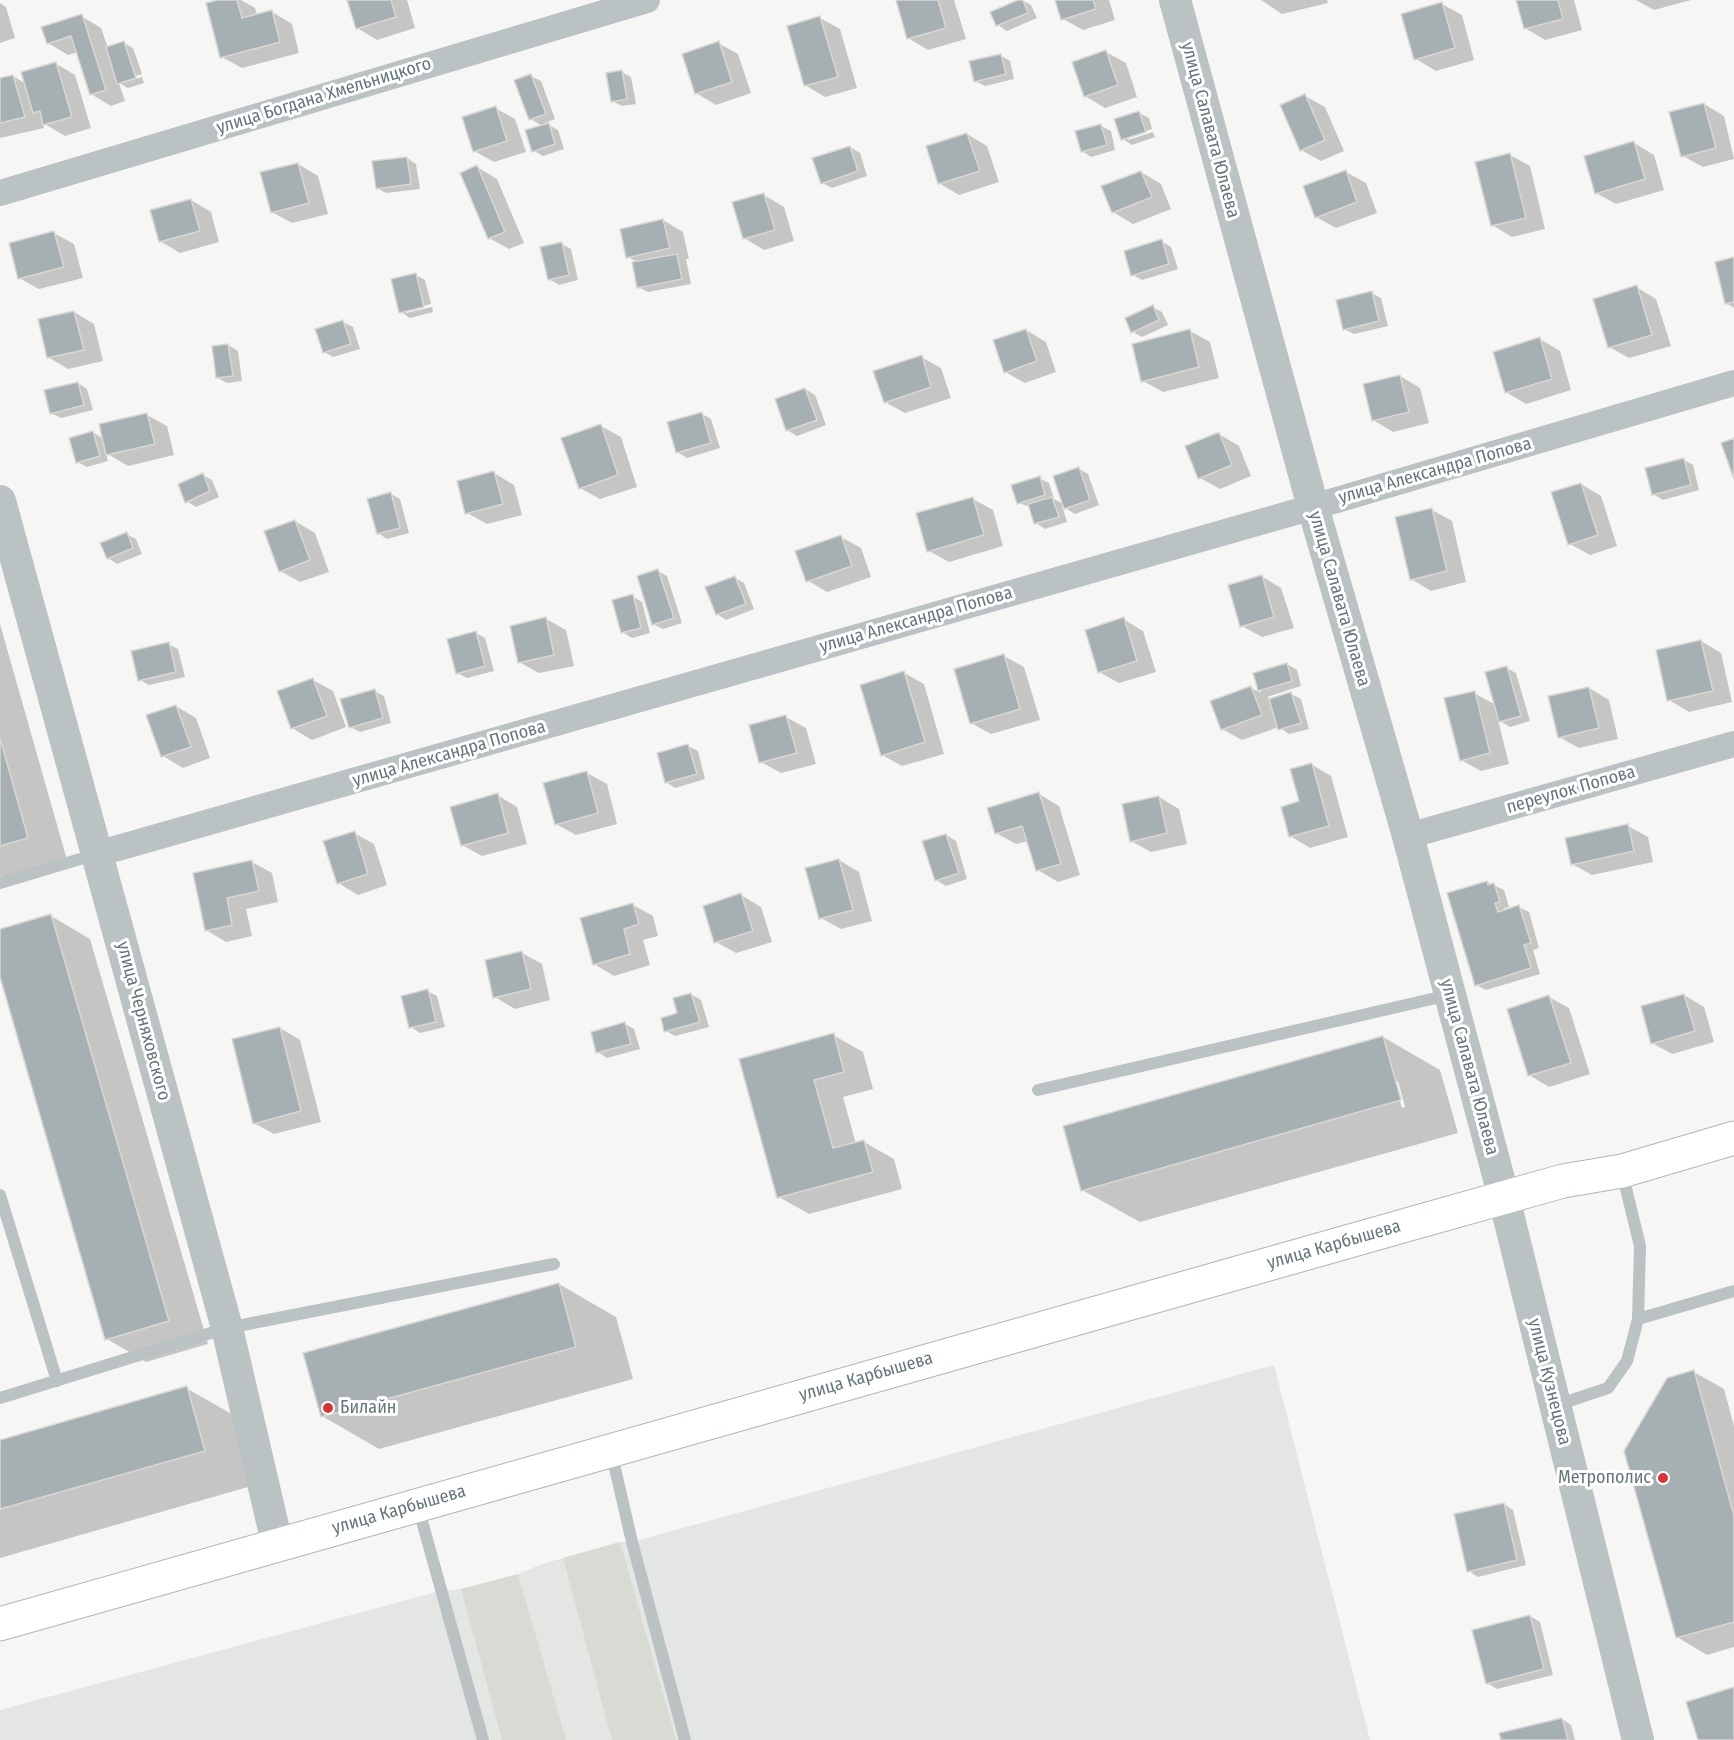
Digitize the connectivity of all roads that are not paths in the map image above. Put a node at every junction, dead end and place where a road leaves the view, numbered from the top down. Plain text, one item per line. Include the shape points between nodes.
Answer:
1 (647, 0) edge
2 (1175, 0) edge
3 (0, 193) edge
4 (1734, 383) edge
5 (0, 501) edge
6 (1312, 507) junction
7 (1734, 744) edge
8 (1408, 836) junction
9 (97, 854) junction
10 (0, 883) edge
11 (1450, 995) junction
12 (1038, 1090) dead end
13 (1734, 1137) edge
14 (1622, 1171) junction
15 (0, 1195) edge
16 (1503, 1198) junction
17 (554, 1264) dead end
18 (1734, 1291) edge
19 (1638, 1318) junction
20 (227, 1329) junction
21 (57, 1381) junction
22 (0, 1398) edge
23 (1555, 1406) junction
24 (610, 1449) junction
25 (418, 1506) junction
26 (277, 1543) junction
27 (0, 1624) edge
28 (483, 1740) edge
29 (685, 1740) edge
30 (1638, 1740) edge

1 - 3 street, улица Богдана Хмельницкого
2 - 6 street, улица Салавата Юлаева
4 - 6 street, улица Александра Попова
5 - 9 street, улица Черняховского
6 - 8 street, улица Салавата Юлаева
6 - 9 street, улица Александра Попова
7 - 8 street, переулок Попова
8 - 11 street, улица Салавата Юлаева
9 - 10 lane
9 - 20 street, улица Черняховского
11 - 12 lane
11 - 16 street, улица Салавата Юлаева
13 - 14 main road, улица Карбышева
14 - 16 main road, улица Карбышева via 1563,1181
14 - 19 lane via 1640,1246
15 - 21 lane
16 - 23 street, улица Кузнецова
16 - 24 main road, улица Карбышева
17 - 20 lane
18 - 19 lane
19 - 23 lane via 1627,1361 1608,1388
20 - 21 lane
20 - 26 street, улица Черняховского
21 - 22 lane
23 - 30 street, улица Кузнецова
24 - 25 main road, улица Карбышева
24 - 29 lane
25 - 26 main road, улица Карбышева
25 - 28 lane
26 - 27 main road, улица Карбышева

